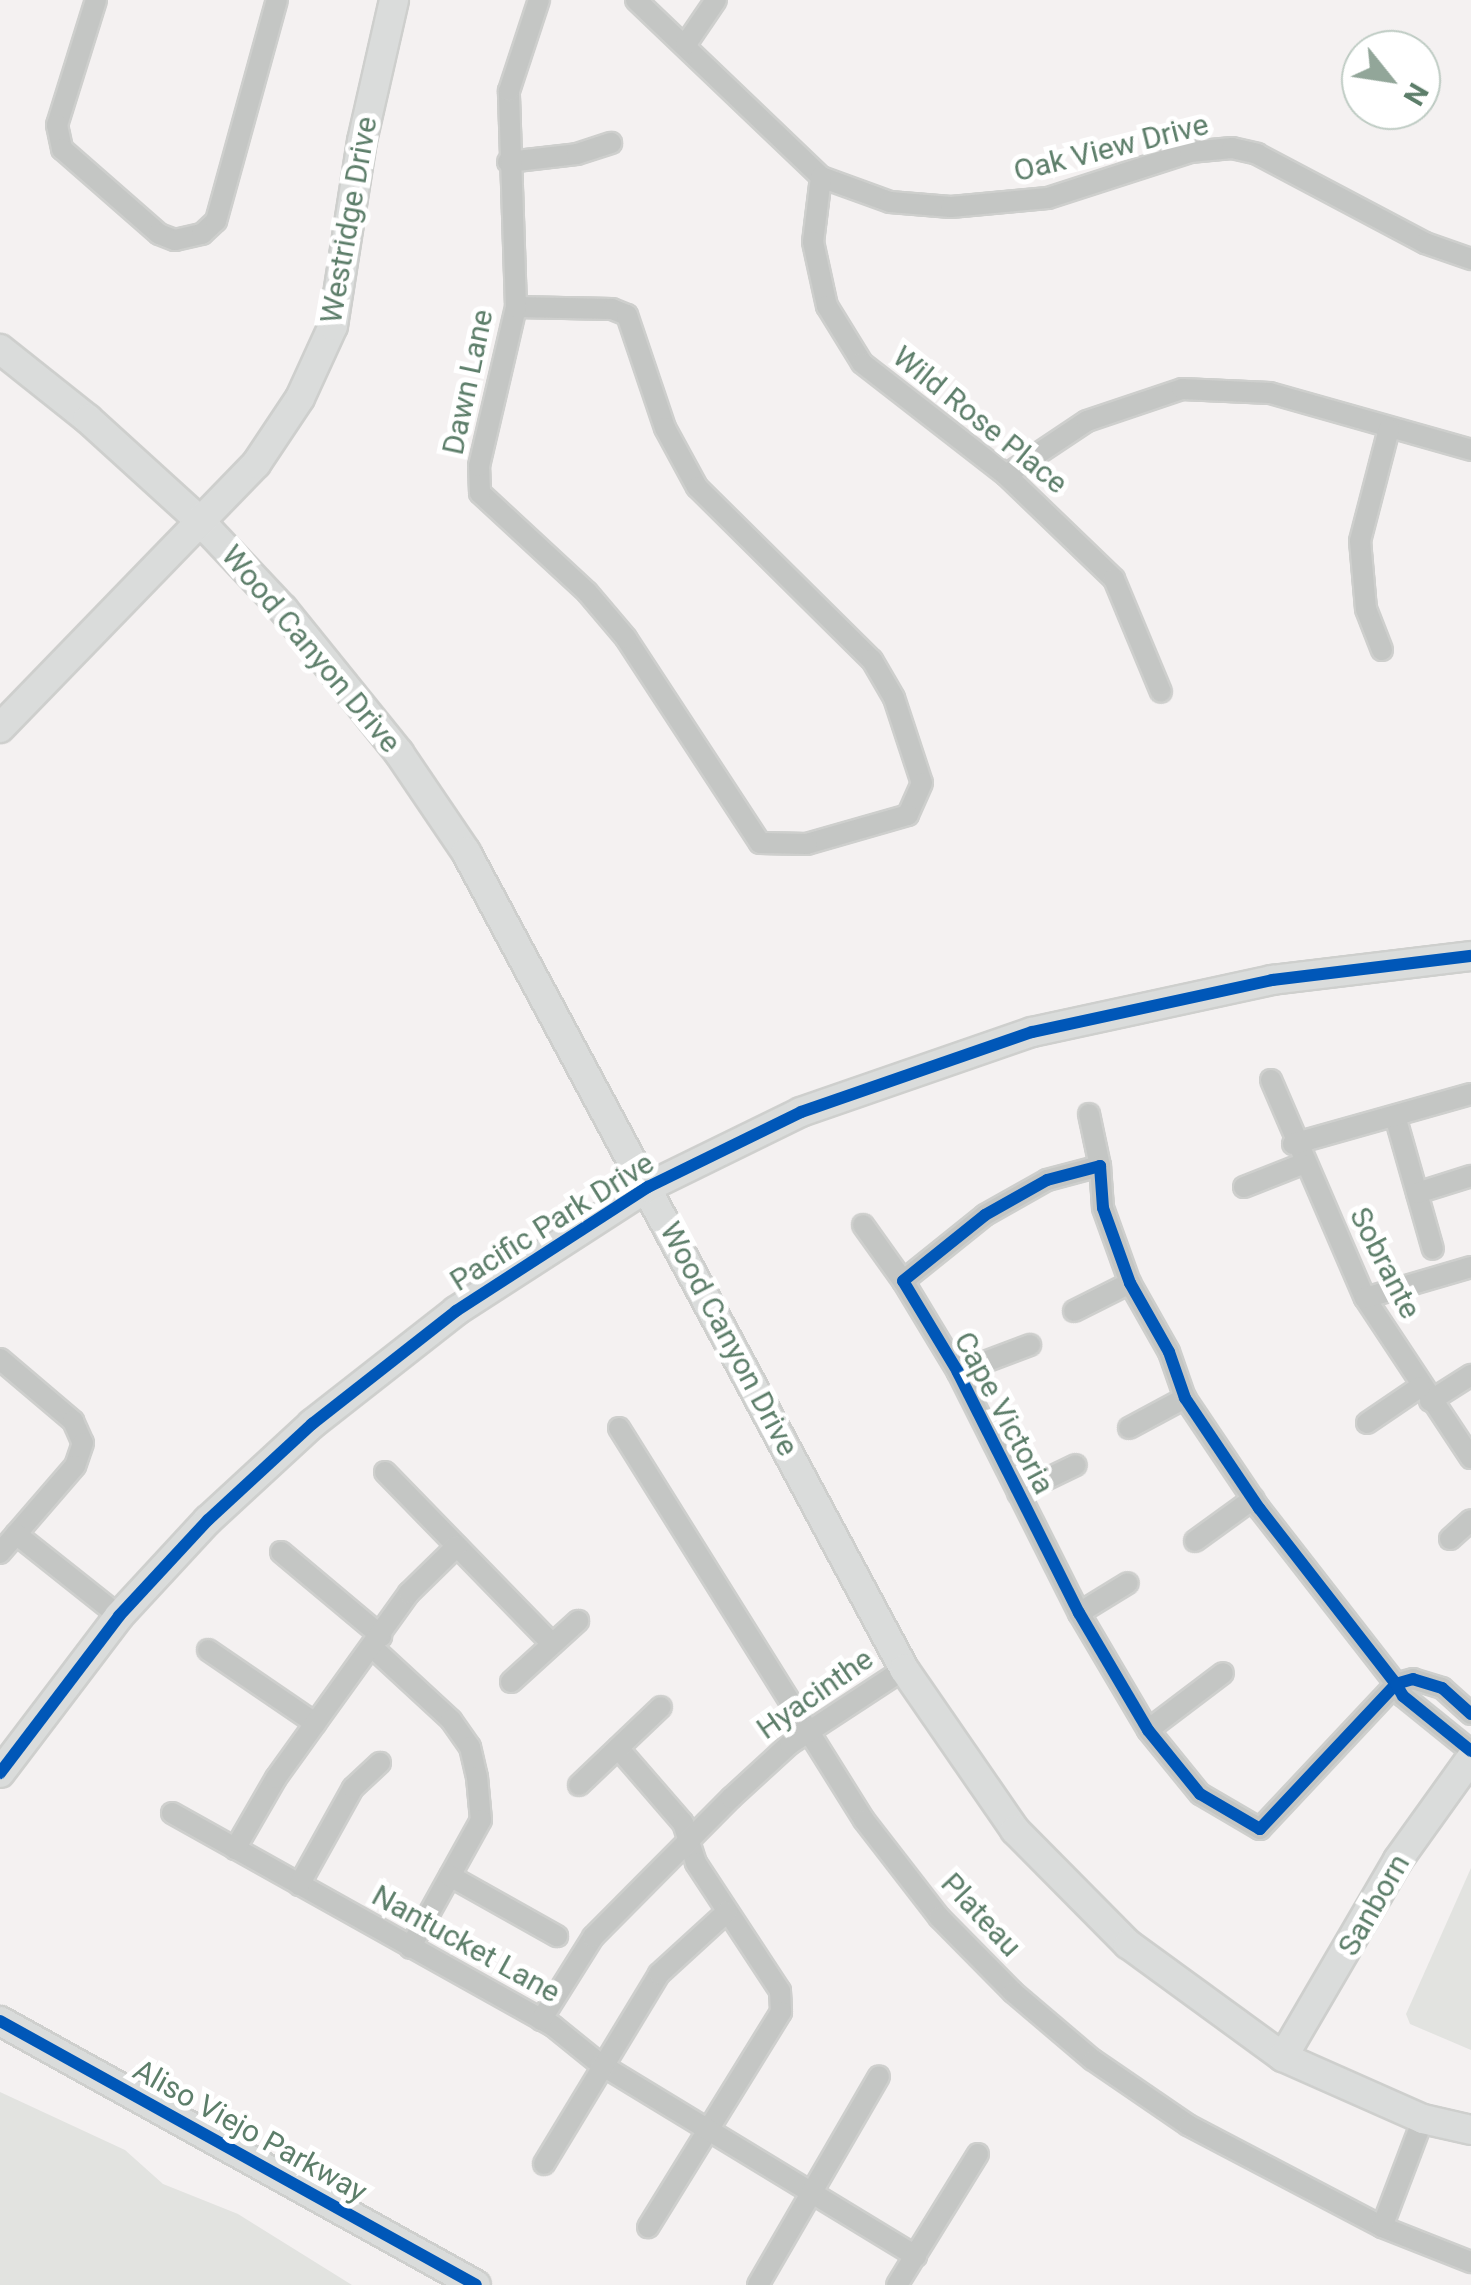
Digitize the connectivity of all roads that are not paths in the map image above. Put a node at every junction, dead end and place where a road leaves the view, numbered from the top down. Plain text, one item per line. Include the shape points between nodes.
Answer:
1 (96, 0) edge
2 (278, 0) edge
3 (394, 0) edge
4 (538, 0) edge
5 (636, 0) edge
6 (716, 0) edge
7 (686, 44) junction
8 (611, 143) dead end
9 (508, 162) junction
10 (820, 177) junction
11 (1471, 259) edge
12 (516, 307) junction
13 (0, 350) edge
14 (1389, 429) junction
15 (1471, 450) edge
16 (1006, 476) junction
17 (201, 522) junction
18 (1382, 650) dead end
19 (1161, 692) dead end
20 (0, 728) edge
21 (1471, 956) edge
22 (1271, 1080) dead end
23 (1471, 1094) edge
24 (1089, 1114) dead end
25 (1394, 1116) junction
26 (1293, 1144) junction
27 (1302, 1164) junction
28 (1100, 1166) junction
29 (1471, 1176) edge
30 (648, 1187) junction
31 (1244, 1188) dead end
32 (1417, 1192) junction
33 (863, 1225) dead end
34 (1434, 1248) dead end
35 (1471, 1267) edge
36 (903, 1280) junction
37 (1130, 1282) junction
38 (1365, 1298) junction
39 (1074, 1311) dead end
40 (1030, 1345) dead end
41 (0, 1359) edge
42 (958, 1372) junction
43 (1471, 1375) edge
44 (1425, 1394) junction
45 (1185, 1398) junction
46 (1367, 1423) dead end
47 (619, 1428) dead end
48 (1129, 1428) dead end
49 (1471, 1458) edge
50 (1076, 1464) dead end
51 (384, 1472) dead end
52 (1018, 1493) junction
53 (1253, 1500) junction
54 (1471, 1520) edge
55 (16, 1534) junction
56 (1450, 1539) dead end
57 (1195, 1541) dead end
58 (457, 1546) junction
59 (282, 1552) dead end
60 (0, 1553) edge
61 (1128, 1583) dead end
62 (1078, 1612) junction
63 (118, 1616) junction
64 (578, 1621) dead end
65 (377, 1641) junction
66 (552, 1644) junction
67 (208, 1650) dead end
68 (904, 1669) junction
69 (1223, 1673) dead end
70 (511, 1682) dead end
71 (1396, 1684) junction
72 (661, 1707) dead end
73 (1471, 1714) edge
74 (315, 1723) junction
75 (812, 1729) junction
76 (1148, 1730) junction
77 (618, 1748) junction
78 (1471, 1754) edge
79 (380, 1763) dead end
80 (0, 1773) edge
81 (579, 1785) dead end
82 (172, 1814) dead end
83 (690, 1844) junction
84 (236, 1849) junction
85 (450, 1876) junction
86 (299, 1885) junction
87 (727, 1912) junction
88 (556, 1936) dead end
89 (410, 1948) junction
90 (542, 2020) junction
91 (0, 2021) edge
92 (1284, 2057) junction
93 (600, 2064) junction
94 (879, 2076) dead end
95 (1423, 2119) junction
96 (704, 2128) junction
97 (1471, 2130) edge
98 (978, 2154) dead end
99 (544, 2164) dead end
100 (812, 2192) junction
101 (648, 2227) dead end
102 (1382, 2227) junction
103 (916, 2256) junction
104 (1471, 2262) edge
105 (476, 2285) edge
106 (758, 2285) edge
107 (897, 2285) edge

1 - 2 street via 56,126 62,149 159,234 190,238 216,221
3 - 17 main road, Westridge Drive via 362,142 333,326 280,432
4 - 9 street, Dawn Lane via 509,91
5 - 7 street, Oak View Drive
6 - 7 street
7 - 10 street, Oak View Drive
8 - 9 street
9 - 12 street, Dawn Lane
10 - 11 street, Oak View Drive via 890,202 1004,205 1048,198 1190,152 1232,148 1257,154 1426,243
10 - 16 street, Wild Rose Place via 813,242 827,306 862,363
12 - 12 street, Dawn Lane via 479,466 480,492 626,638 747,829 760,843 777,847 884,825 916,804 918,760 872,660 697,488 665,428 627,315
13 - 17 main road, Wood Canyon Drive via 88,418
14 - 15 street
14 - 16 street via 1270,394 1182,389 1087,420
14 - 18 street via 1360,542 1366,609
16 - 19 street, Wild Rose Place via 1114,579
17 - 20 main road, Westridge Drive
17 - 30 main road, Wood Canyon Drive via 348,684 466,852
21 - 30 main road, Pacific Park Drive via 1272,980 1032,1032 801,1112
22 - 26 street, Sobrante
23 - 25 street
24 - 28 street
25 - 26 street
25 - 32 street
26 - 27 street, Sobrante
27 - 31 street
27 - 38 street, Sobrante
28 - 36 street via 1048,1180 985,1215
28 - 37 street via 1103,1208
29 - 32 street
30 - 63 main road, Pacific Park Drive via 382,1366 208,1520
30 - 68 main road, Wood Canyon Drive
32 - 34 street
33 - 36 street, Cape Victoria
35 - 38 street
36 - 42 street, Cape Victoria
37 - 39 street
37 - 45 street via 1170,1352
38 - 44 street, Sobrante
40 - 42 street
41 - 55 street via 72,1421 83,1443 75,1466
42 - 52 street, Cape Victoria
43 - 44 street
44 - 46 street
44 - 49 street, Sobrante
45 - 48 street
45 - 53 street
47 - 75 street, Plateau
50 - 52 street
51 - 58 street
52 - 62 street, Cape Victoria
53 - 57 street
53 - 71 street
54 - 56 street
55 - 60 street
55 - 63 street
58 - 65 street via 409,1592
58 - 66 street
59 - 65 street
61 - 62 street
62 - 76 street, Cape Victoria
63 - 80 main road, Pacific Park Drive
64 - 66 street
65 - 74 street
65 - 85 street via 470,1747 481,1820
66 - 70 street
67 - 74 street
68 - 75 street, Hyacinthe
68 - 92 main road, Wood Canyon Drive via 1015,1830 1128,1944
69 - 76 street
71 - 73 street via 1413,1678 1442,1688
71 - 76 street, Cape Victoria via 1260,1829 1200,1794
71 - 78 street
72 - 77 street
74 - 84 street
75 - 83 street, Hyacinthe via 761,1770
75 - 102 street, Plateau via 904,1876 1013,1992 1092,2060 1188,2125
77 - 81 street
77 - 83 street via 683,1822
78 - 92 main road, Sanborn via 1398,1860
79 - 86 street via 353,1788
82 - 84 street, Nantucket Lane
83 - 87 street
83 - 90 street, Hyacinthe via 593,1937
84 - 86 street, Nantucket Lane
85 - 88 street
85 - 89 street
86 - 89 street, Nantucket Lane
87 - 93 street via 659,1974
87 - 96 street via 780,1991 781,2012
89 - 90 street, Nantucket Lane
90 - 93 street, Nantucket Lane
91 - 105 main road, Aliso Viejo Parkway
92 - 95 main road, Wood Canyon Drive
93 - 96 street, Nantucket Lane
93 - 99 street
94 - 100 street
95 - 97 main road, Wood Canyon Drive
95 - 102 street
96 - 100 street, Nantucket Lane
96 - 101 street
98 - 103 street
100 - 103 street, Nantucket Lane
100 - 106 street
102 - 104 street, Plateau
103 - 107 street

